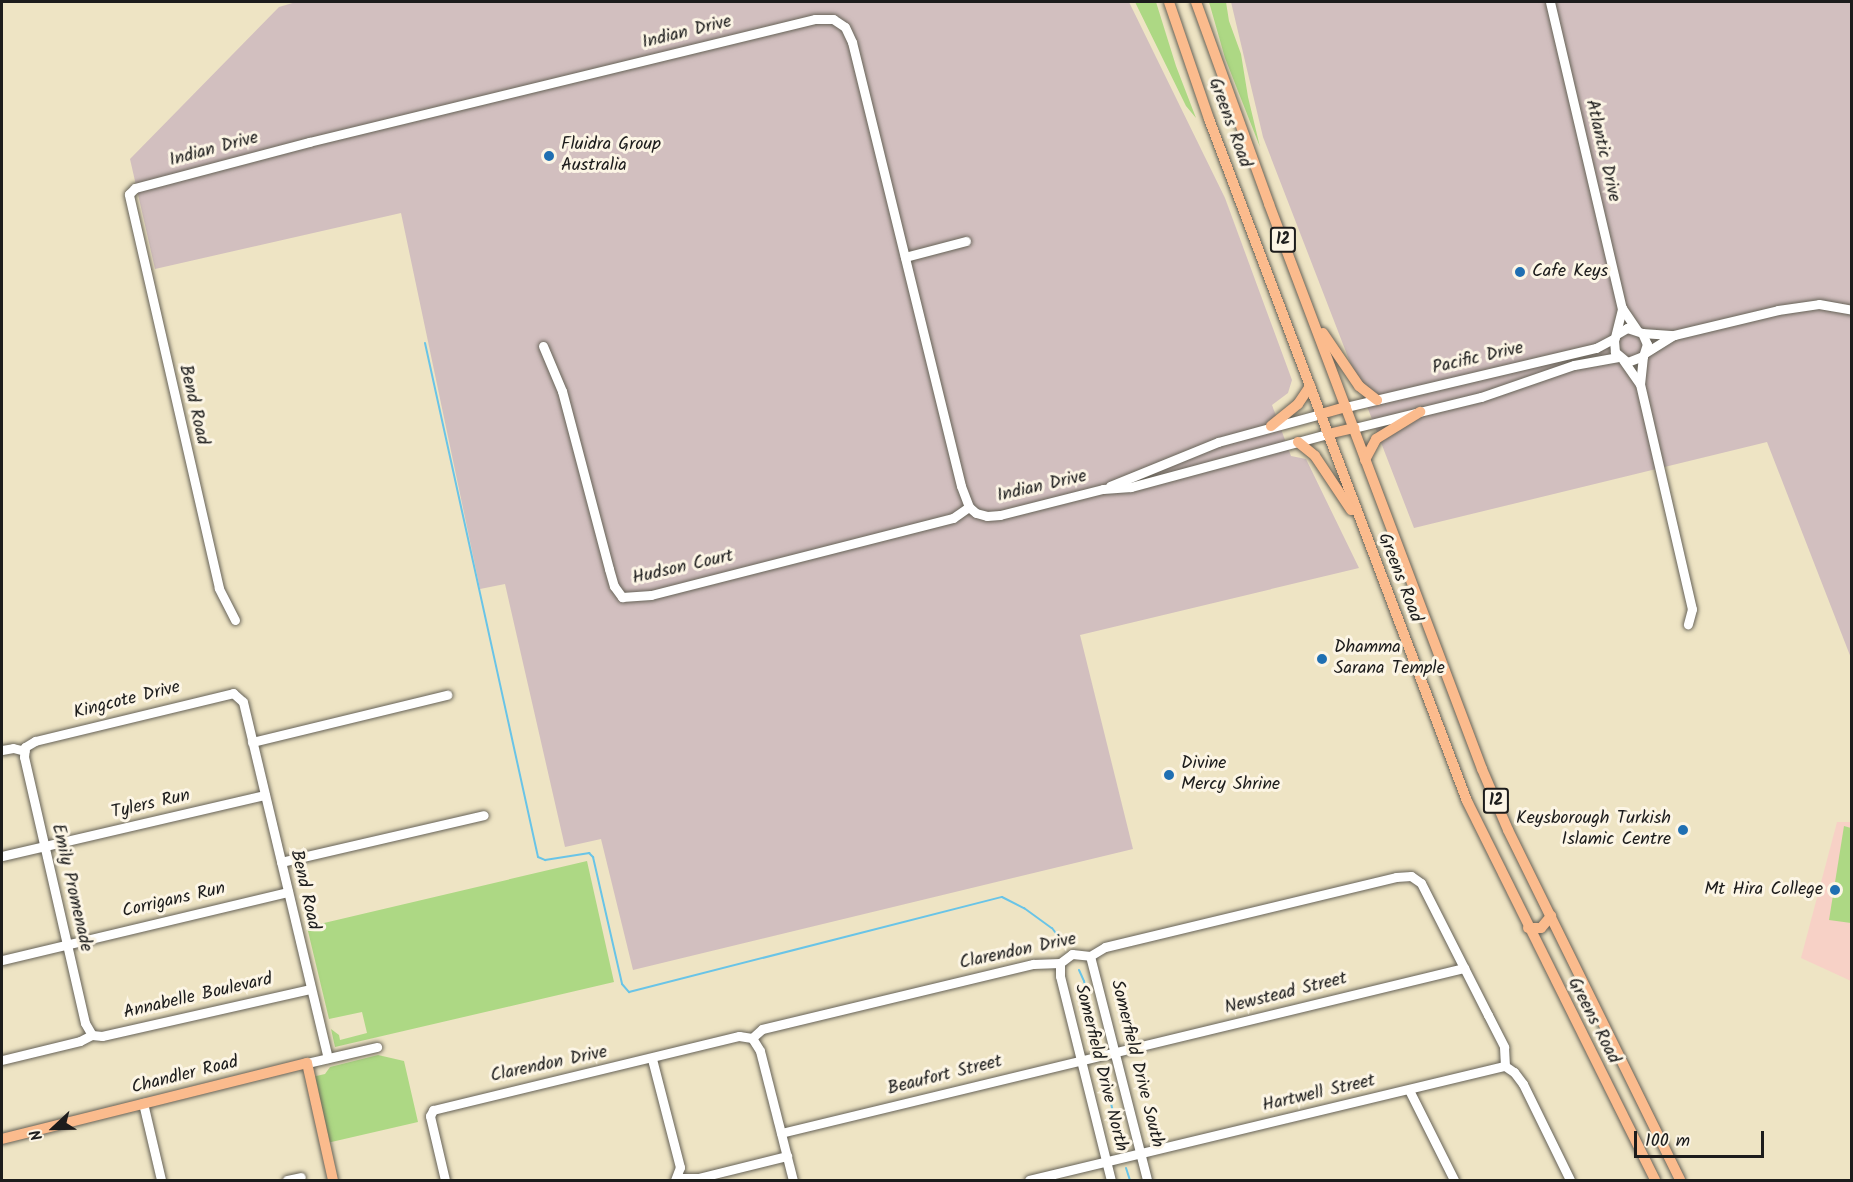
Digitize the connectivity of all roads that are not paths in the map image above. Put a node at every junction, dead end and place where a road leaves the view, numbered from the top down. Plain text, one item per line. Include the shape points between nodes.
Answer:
1 (1169, 2) edge
2 (1196, 2) edge
3 (1550, 2) edge
4 (129, 194) joint
5 (966, 242) dead end
6 (905, 257) junction
7 (1307, 304) junction
8 (1622, 308) junction
9 (1851, 310) edge
10 (1640, 332) junction
11 (1674, 335) junction
12 (1616, 336) junction
13 (543, 346) dead end
14 (1644, 354) junction
15 (1621, 358) junction
16 (1640, 384) junction
17 (1310, 386) junction
18 (1377, 400) junction
19 (1346, 407) junction
20 (1420, 412) junction
21 (1321, 414) junction
22 (1271, 426) junction
23 (1354, 428) junction
24 (1328, 434) junction
25 (1298, 442) junction
26 (1365, 460) junction
27 (1103, 489) junction
28 (969, 507) junction
29 (1362, 525) junction
30 (235, 620) dead end
31 (1688, 624) dead end
32 (238, 695) joint
33 (447, 695) dead end
34 (252, 742) junction
35 (25, 749) junction
36 (2, 750) edge
37 (265, 795) junction
38 (484, 815) dead end
39 (45, 847) junction
40 (2, 856) edge
41 (281, 862) junction
42 (288, 892) junction
43 (1551, 916) junction
44 (1528, 928) junction
45 (67, 943) junction
46 (1090, 956) junction
47 (2, 960) edge
48 (1060, 963) junction
49 (1464, 968) junction
50 (311, 989) junction
51 (92, 1035) junction
52 (752, 1038) junction
53 (377, 1047) dead end
54 (1116, 1052) junction
55 (328, 1058) junction
56 (652, 1059) junction
57 (2, 1060) edge
58 (1081, 1060) junction
59 (307, 1063) junction
60 (1505, 1066) junction
61 (1409, 1090) junction
62 (143, 1103) junction
63 (781, 1133) junction
64 (2, 1139) edge
65 (1141, 1153) junction
66 (787, 1156) junction
67 (1106, 1161) junction
68 (300, 1177) dead end
69 (677, 1179) edge
70 (161, 1180) edge
71 (287, 1180) edge
72 (333, 1180) edge
73 (445, 1180) edge
74 (793, 1180) edge
75 (1029, 1180) edge
76 (1111, 1180) edge
77 (1147, 1180) edge
78 (1454, 1180) edge
79 (1570, 1180) edge
80 (1655, 1180) edge
81 (1680, 1180) edge

1 - 17 main road, Greens Road / 12
2 - 7 main road, Greens Road / 12
3 - 8 street, Atlantic Drive
4 - 6 street, Indian Drive via 135,189 321,139 815,19 833,19 845,27 852,42
4 - 30 street, Bend Road via 219,588
5 - 6 street
6 - 28 street, Indian Drive
7 - 18 main road via 1359,386
7 - 19 main road, Greens Road / 12
8 - 10 street, Atlantic Drive
8 - 12 street, Atlantic Drive
9 - 11 street via 1804,305
10 - 11 street
10 - 12 street via 1626,328
10 - 14 street via 1647,344
11 - 14 street
12 - 15 street via 1613,346
12 - 18 street, Pacific Drive via 1596,348
13 - 28 street, Hudson Court via 562,392 611,578 622,597 651,595 953,518
14 - 15 street via 1633,361
14 - 16 street
15 - 16 street
15 - 20 street, Pacific Drive via 1574,364 1481,397
16 - 31 street via 1692,609
17 - 21 main road, Greens Road / 12
17 - 22 main road via 1298,404
18 - 19 street, Pacific Drive
19 - 21 main road
19 - 23 main road, Greens Road / 12
20 - 23 street, Pacific Drive
20 - 26 main road via 1376,439
21 - 22 street, Indian Drive
21 - 24 main road, Greens Road / 12
22 - 27 street, Indian Drive via 1218,442
23 - 24 main road
23 - 26 main road, Greens Road / 12
24 - 25 street, Indian Drive
24 - 29 main road, Greens Road / 12
25 - 27 street, Indian Drive via 1131,487
25 - 29 main road via 1315,456
26 - 43 main road, Greens Road / 12 via 1482,769
27 - 28 street, Indian Drive via 987,516
29 - 44 main road, Greens Road / 12 via 1467,801
32 - 34 street, Bend Road
32 - 35 street, Kingcote Drive via 233,693 46,738
33 - 34 street
34 - 37 street, Bend Road
35 - 36 street
35 - 39 street, Emily Promenade
37 - 39 street, Tylers Run
37 - 41 street, Bend Road
38 - 41 street
39 - 40 street, Tylers Run
39 - 45 street, Emily Promenade
41 - 42 street, Bend Road
42 - 45 street, Corrigans Run
42 - 50 street, Bend Road
43 - 44 main road via 1540,928
43 - 81 main road, Greens Road / 12
44 - 80 main road, Greens Road / 12
45 - 47 street, Corrigans Run
45 - 51 street, Emily Promenade
46 - 48 street, Clarendon Drive via 1072,954
46 - 49 street, Clarendon Drive via 1105,947 1404,876 1421,883
46 - 54 street, Somerfield Drive South
48 - 52 street, Clarendon Drive via 1033,964 762,1029
48 - 58 street, Somerfield Drive North
49 - 54 street, Newstead Street
49 - 60 street, Clarendon Drive via 1504,1047
50 - 51 street, Annabelle Boulevard via 102,1036
50 - 55 street, Bend Road
51 - 57 street, Annabelle Boulevard
52 - 56 street, Clarendon Drive via 738,1036
52 - 63 street via 760,1051
53 - 55 street, Chandler Road
54 - 58 street, Beaufort Street
54 - 65 street, Somerfield Drive South
55 - 59 street, Chandler Road
56 - 69 street via 680,1167
56 - 73 street, Clarendon Drive via 433,1110 431,1122
58 - 63 street, Beaufort Street
58 - 67 street, Somerfield Drive North
59 - 62 main road, Chandler Road
59 - 72 main road
60 - 61 street, Hartwell Street
60 - 79 street via 1523,1084
61 - 65 street, Hartwell Street
61 - 78 street
62 - 64 main road, Chandler Road
62 - 70 street
63 - 66 street
65 - 67 street, Hartwell Street
65 - 77 street, Somerfield Drive South
66 - 69 street via 698,1178
66 - 74 street
67 - 75 street, Hartwell Street
67 - 76 street, Somerfield Drive North
68 - 71 street

